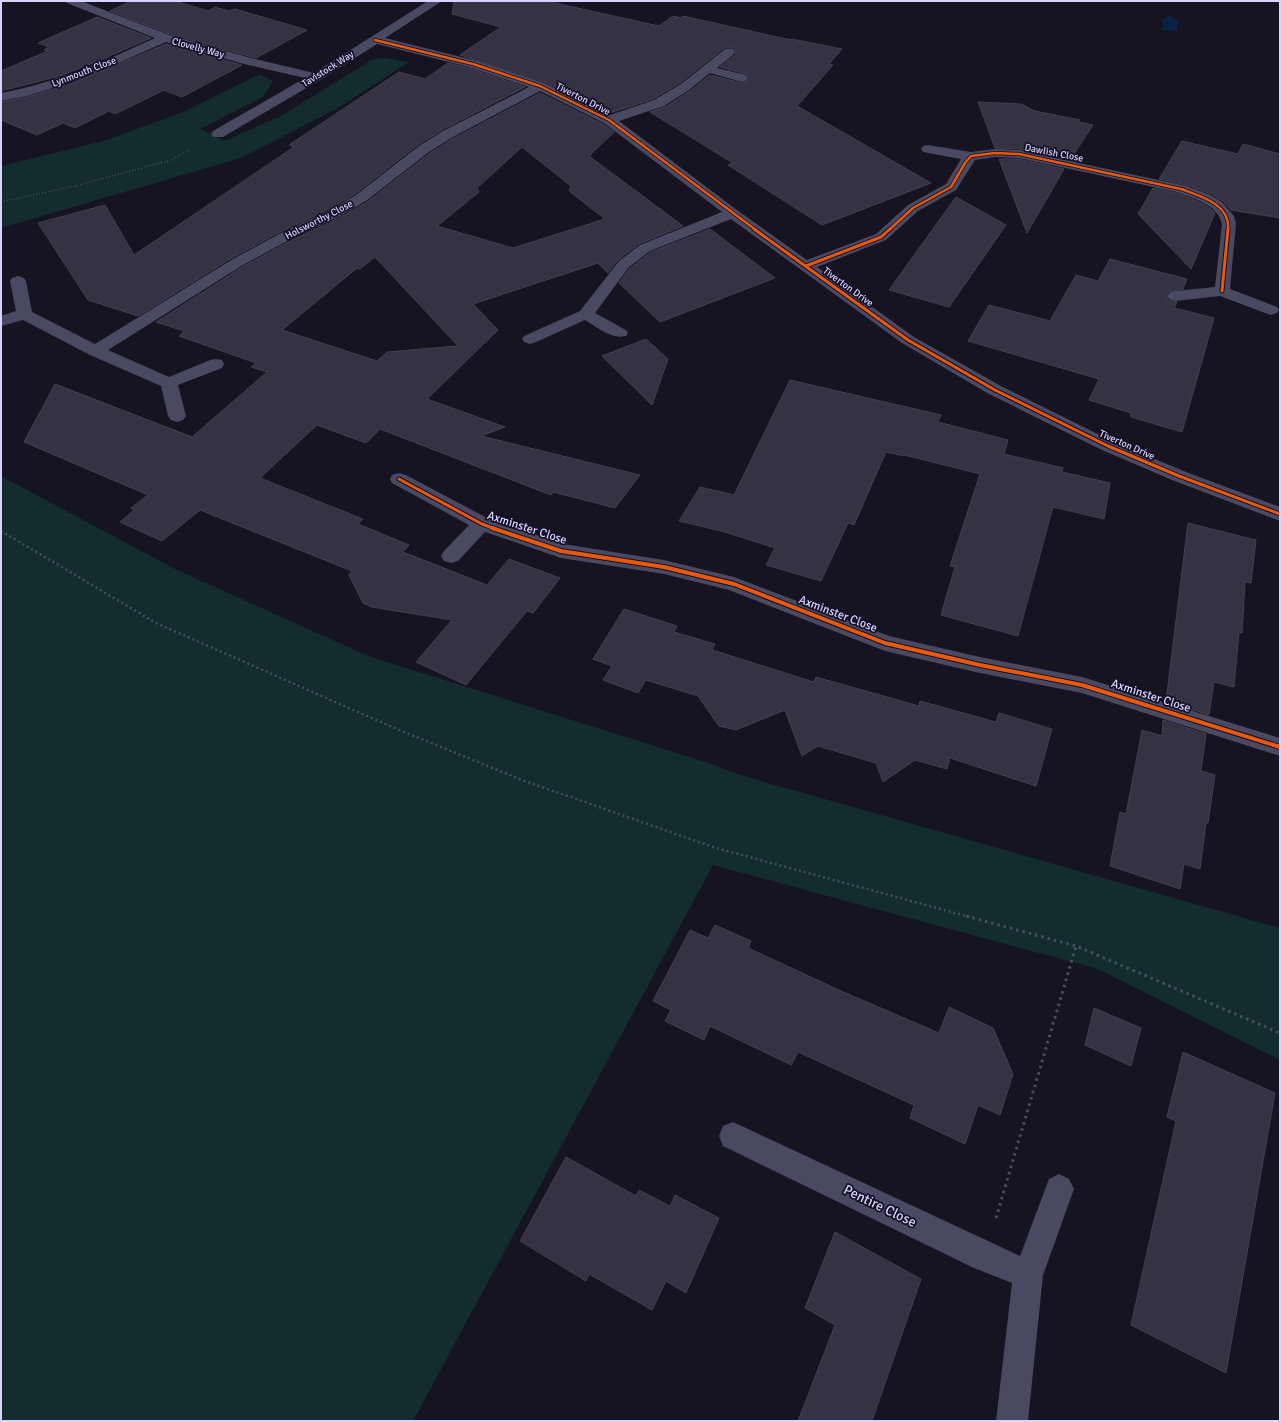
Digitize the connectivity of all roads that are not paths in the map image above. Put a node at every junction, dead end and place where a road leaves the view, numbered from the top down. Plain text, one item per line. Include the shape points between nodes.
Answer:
1 (71, 1) edge
2 (97, 1) edge
3 (436, 1) edge
4 (85, 6) junction
5 (165, 38) junction
6 (375, 40) junction
7 (729, 52) dead end
8 (707, 70) junction
9 (316, 77) junction
10 (742, 78) dead end
11 (540, 86) junction
12 (1, 97) edge
13 (609, 120) junction
14 (218, 134) road end
15 (928, 149) dead end
16 (971, 156) junction
17 (732, 213) junction
18 (806, 266) junction
19 (18, 281) dead end
20 (1222, 291) junction
21 (1175, 296) dead end
22 (1271, 310) dead end
23 (24, 314) junction
24 (586, 314) junction
25 (1, 321) edge
26 (620, 333) dead end
27 (530, 339) dead end
28 (96, 351) junction
29 (216, 364) dead end
30 (169, 383) junction
31 (177, 416) dead end
32 (399, 479) dead end
33 (1280, 514) edge
34 (482, 524) junction
35 (451, 556) dead end
36 (1280, 747) edge
37 (733, 1136) dead end
38 (1059, 1189) dead end
39 (1028, 1275) junction
40 (1012, 1421) edge

1 - 4 street, Clovelly Way
2 - 4 street
3 - 6 street, Tavistock Way
4 - 5 street, Clovelly Way
5 - 9 street, Clovelly Way
5 - 12 street, Lynmouth Close via 78,76 35,90
6 - 9 street, Tavistock Way
6 - 11 street, Tiverton Drive via 473,64
7 - 8 street, Tiverton Drive
8 - 10 street
8 - 13 street, Tiverton Drive via 659,103
9 - 14 street, Tavistock Way
11 - 13 street, Tiverton Drive
11 - 28 street, Holsworthy Close via 448,134 424,149 361,198 238,262
13 - 17 street, Tiverton Drive
15 - 16 street, Dawlish Close
16 - 18 street via 951,187 913,208 881,237
16 - 20 street, Dawlish Close via 1019,154 1181,189 1205,198 1223,209 1228,217
17 - 18 street, Tiverton Drive
17 - 24 street via 645,248 630,257
18 - 33 street, Tiverton Drive via 908,340 995,390 1108,446
19 - 23 street
20 - 21 street
20 - 22 street
23 - 25 street
23 - 28 street
24 - 26 street
24 - 27 street
28 - 30 street
29 - 30 street
30 - 31 street
32 - 34 street, Axminster Close
34 - 35 street, Axminster Close
34 - 36 street, Axminster Close via 562,551 664,567 734,584 885,643 1082,685
37 - 39 street, Pentire Close via 985,1257
38 - 39 street
39 - 40 street

